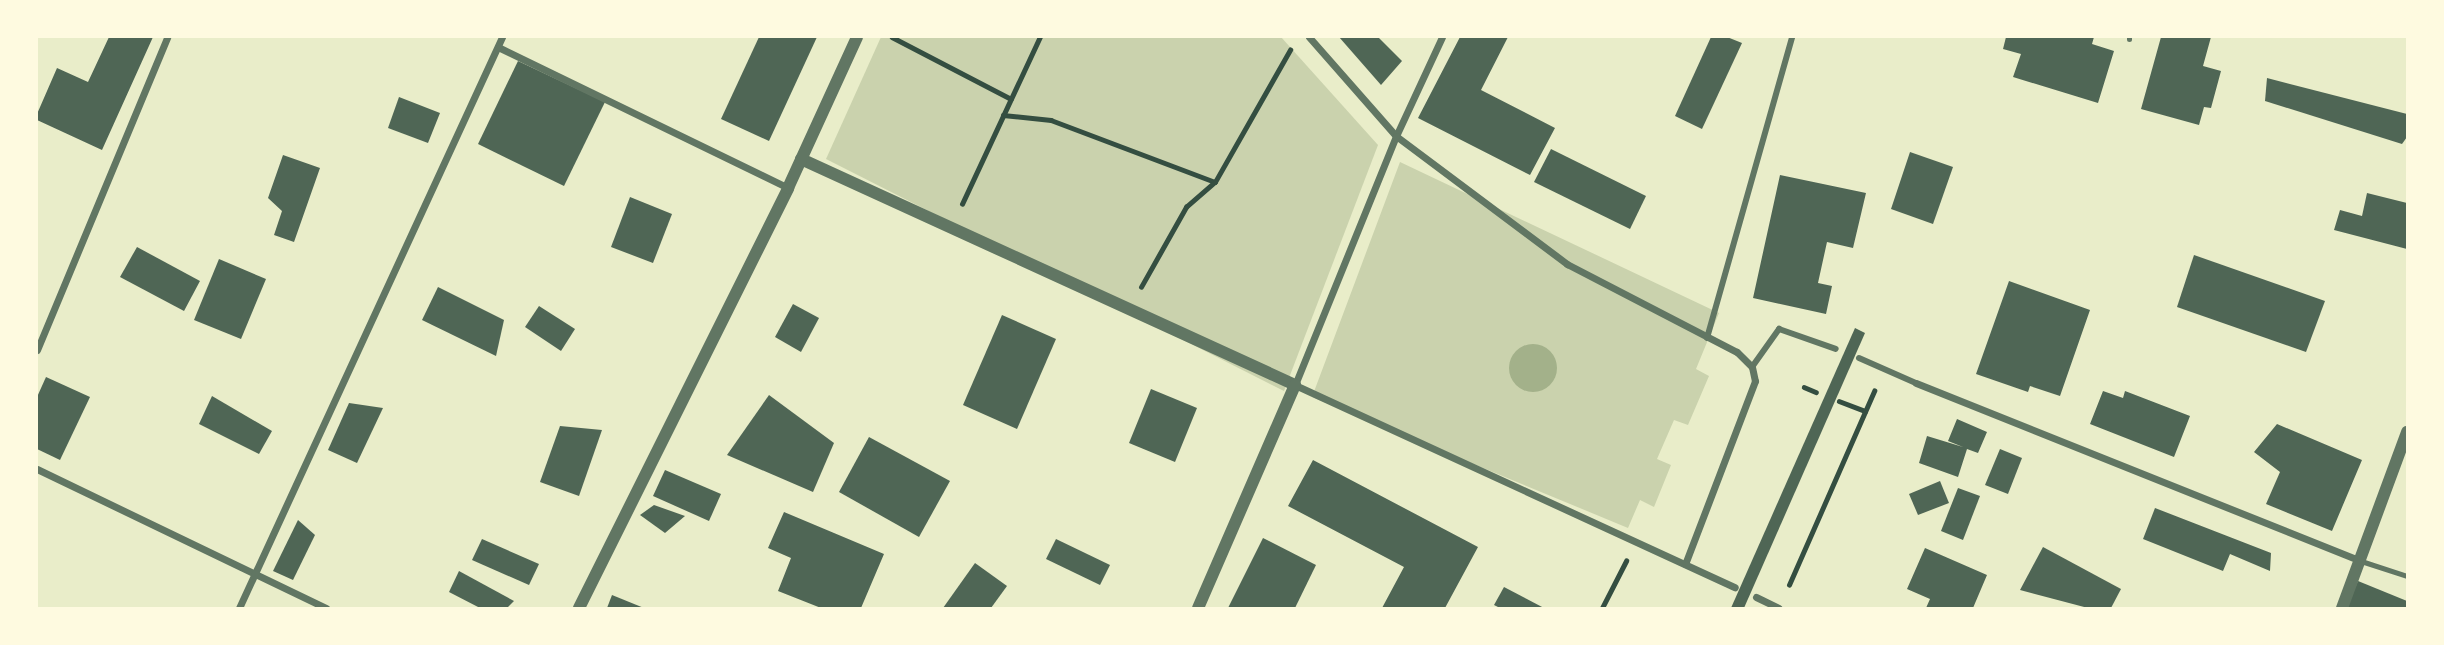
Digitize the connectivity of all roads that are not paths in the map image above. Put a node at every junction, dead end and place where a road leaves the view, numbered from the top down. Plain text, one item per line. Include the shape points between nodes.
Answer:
1 (167, 37) edge
2 (502, 37) edge
3 (857, 37) edge
4 (1310, 37) edge
5 (1442, 37) edge
6 (1792, 37) edge
7 (498, 47) junction
8 (1396, 136) junction
9 (801, 159) junction
10 (788, 188) junction
11 (1707, 338) junction
12 (1836, 349) dead end
13 (37, 350) edge
14 (1859, 358) dead end
15 (1752, 367) junction
16 (1916, 383) joint
17 (1295, 385) junction
18 (2407, 432) edge
19 (37, 469) edge
20 (2361, 561) junction
21 (1685, 565) junction
22 (255, 574) junction
23 (2407, 576) edge
24 (1735, 587) dead end
25 (1756, 597) dead end
26 (239, 608) edge
27 (326, 608) edge
28 (579, 608) edge
29 (1198, 608) edge
30 (1779, 608) edge
31 (2342, 608) edge

1 - 13 street
2 - 7 street
3 - 9 street
4 - 8 street
5 - 8 street
6 - 11 street
7 - 10 street
7 - 22 street
8 - 11 street via 1567,264
8 - 17 street
9 - 10 street
9 - 17 street
10 - 28 street
11 - 15 street via 1737,352
12 - 15 street via 1779,329
14 - 16 street
15 - 21 street via 1755,381
16 - 20 street
17 - 21 street
17 - 29 street
18 - 20 street
19 - 22 street
20 - 23 lane
20 - 31 street
21 - 24 street
22 - 26 street
22 - 27 street
25 - 30 street

